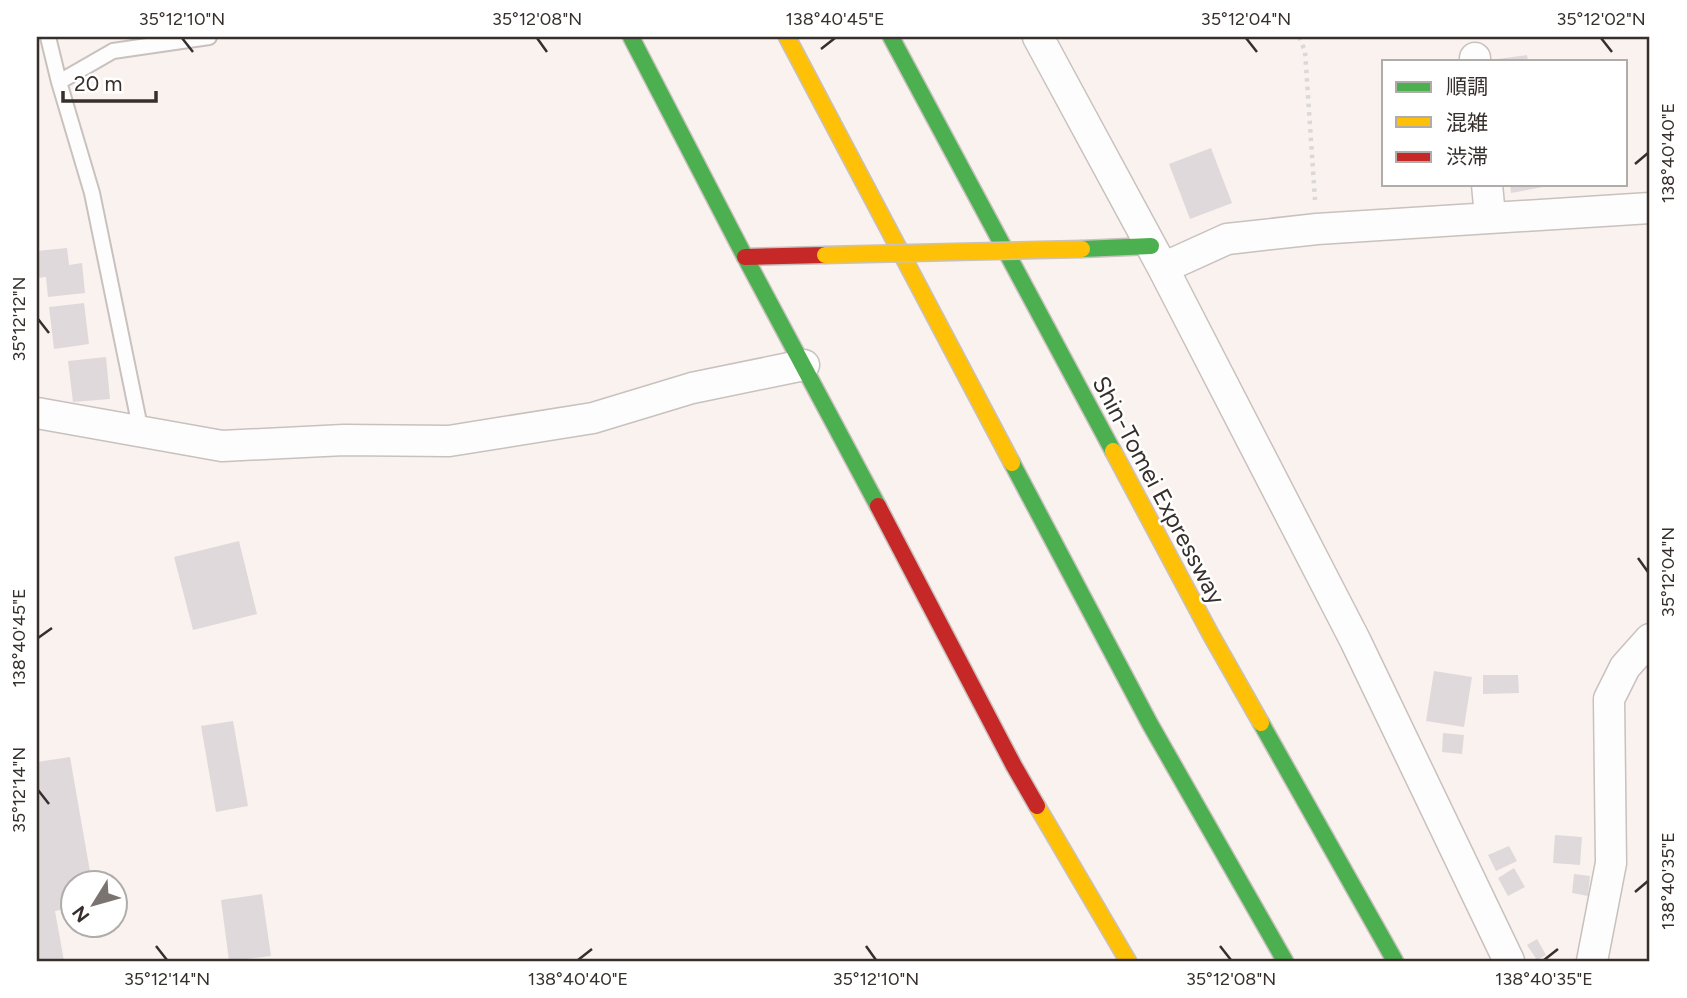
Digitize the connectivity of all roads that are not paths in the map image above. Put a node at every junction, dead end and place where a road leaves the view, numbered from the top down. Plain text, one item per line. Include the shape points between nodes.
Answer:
1 (48, 37) edge
2 (209, 37) edge
3 (631, 37) edge
4 (788, 37) edge
5 (891, 37) edge
6 (1038, 37) edge
7 (59, 82) junction
8 (1487, 186) edge
9 (1650, 208) edge
10 (1490, 217) junction
11 (745, 257) junction
12 (1157, 257) junction
13 (804, 365) junction
14 (37, 413) edge
15 (141, 432) junction
16 (1650, 639) edge
17 (1128, 961) edge
18 (1285, 961) edge
19 (1395, 961) edge
20 (1509, 961) edge
21 (1592, 961) edge

1 - 7 lane
2 - 7 lane via 113,51
3 - 11 main road
4 - 18 main road via 1150,723
5 - 19 main road, Shin-Tomei Expressway via 1211,635
6 - 12 street
7 - 15 lane via 92,194
8 - 10 street
9 - 10 street
10 - 12 street via 1227,239
11 - 12 main road, bridge via 1082,249
11 - 13 main road
12 - 20 street via 1355,640
13 - 15 street via 692,388 593,418 449,440 222,446
13 - 17 main road via 1014,766
14 - 15 street
16 - 21 street via 1625,667 1609,699 1611,863

